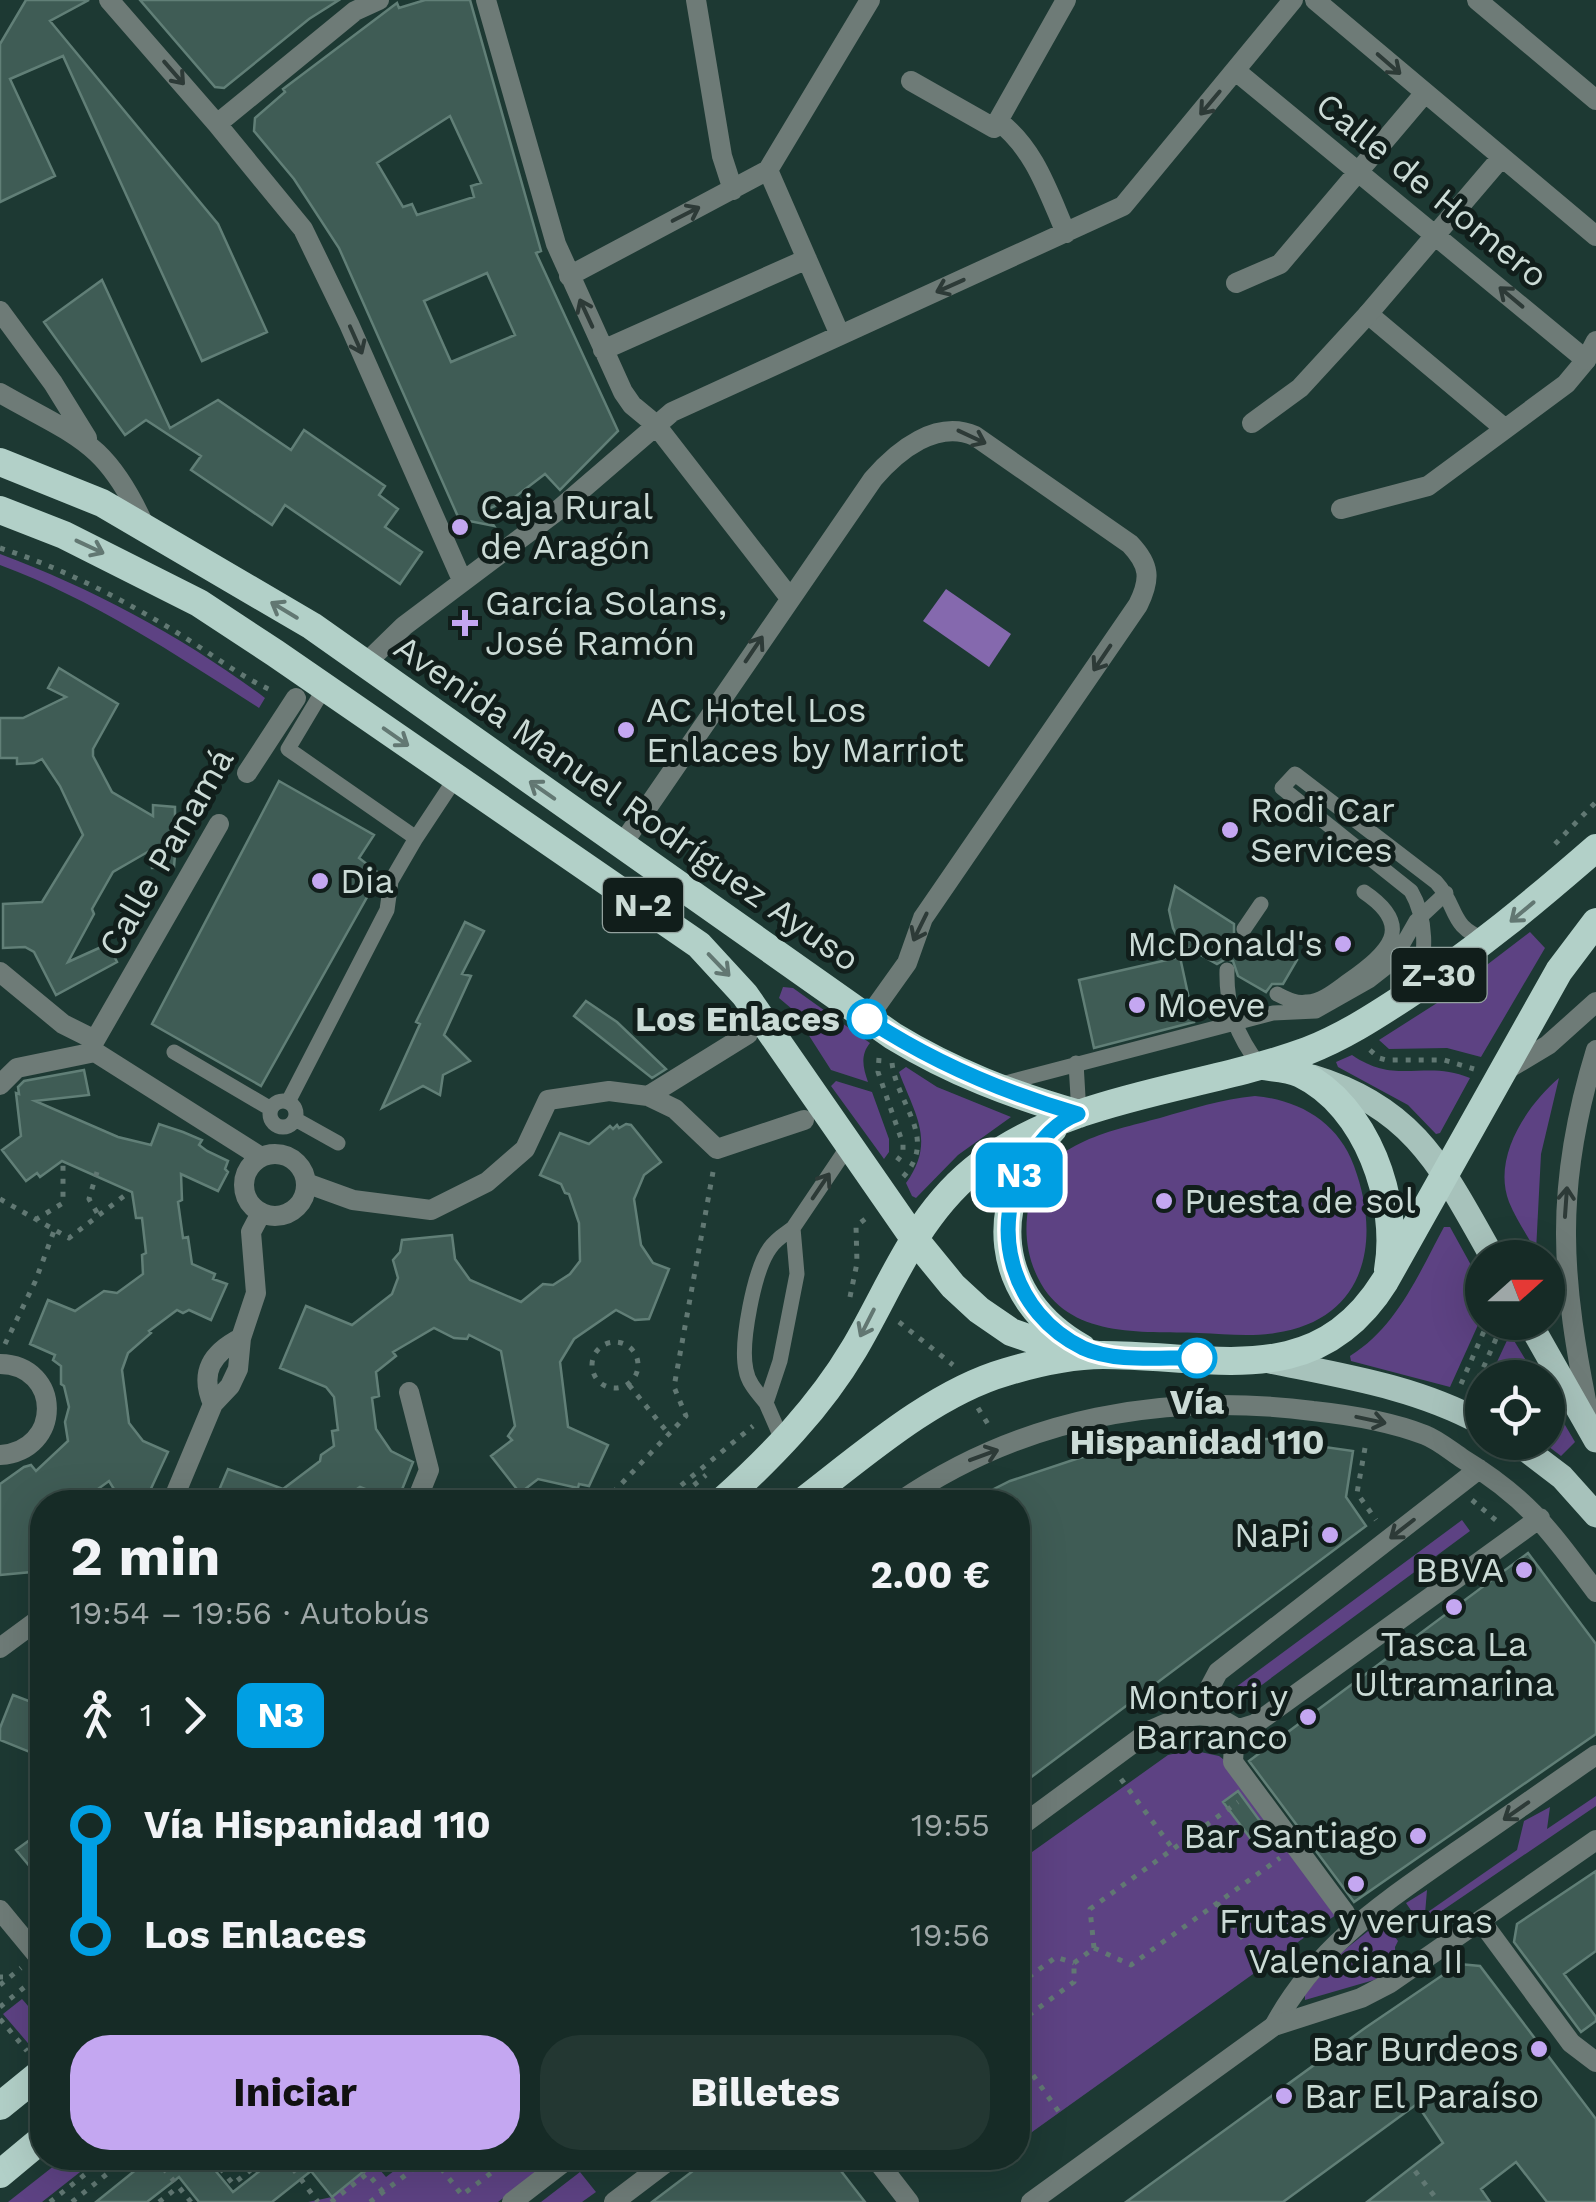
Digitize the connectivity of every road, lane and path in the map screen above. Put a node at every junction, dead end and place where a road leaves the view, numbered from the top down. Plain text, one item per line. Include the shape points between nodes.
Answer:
1 (109, 0) edge
2 (379, 0) edge
3 (486, 0) edge
4 (696, 0) edge
5 (870, 0) edge
6 (1066, 0) edge
7 (1293, 0) edge
8 (1315, 0) edge
9 (1477, 0) edge
10 (1237, 72) junction
11 (911, 81) dead end
12 (1424, 94) junction
13 (1596, 100) edge
14 (998, 120) junction
15 (218, 124) junction
16 (1501, 158) junction
17 (768, 170) junction
18 (1359, 173) junction
19 (732, 190) junction
20 (1066, 234) junction
21 (1436, 234) junction
22 (1596, 236) edge
23 (807, 259) junction
24 (569, 276) junction
25 (1236, 283) dead end
26 (0, 311) edge
27 (1368, 314) junction
28 (840, 335) junction
29 (603, 350) junction
30 (1591, 350) edge
31 (0, 393) edge
32 (1252, 423) dead end
33 (654, 424) junction
34 (1504, 428) junction
35 (90, 444) junction
36 (0, 462) edge
37 (1342, 509) dead end
38 (0, 510) edge
39 (145, 527) junction
40 (0, 548) edge
41 (462, 580) junction
42 (790, 598) junction
43 (365, 664) junction
44 (325, 687) junction
45 (294, 700) joint
46 (364, 714) junction
47 (247, 773) dead end
48 (454, 778) junction
49 (1596, 802) edge
50 (219, 824) dead end
51 (416, 838) junction
52 (621, 846) junction
53 (1596, 848) edge
54 (1544, 855) dead end
55 (1364, 892) dead end
56 (1446, 893) junction
57 (1261, 904) dead end
58 (1422, 914) junction
59 (1596, 922) edge
60 (1244, 929) dead end
61 (1487, 940) junction
62 (1227, 970) dead end
63 (0, 972) edge
64 (1419, 988) junction
65 (1277, 994) dead end
66 (1596, 1002) edge
67 (867, 1019) junction
68 (1234, 1024) junction
69 (748, 1034) dead end
70 (95, 1046) junction
71 (1368, 1046) dead end
72 (1596, 1050) edge
73 (174, 1052) dead end
74 (883, 1052) dead end
75 (894, 1058) dead end
76 (1076, 1063) junction
77 (1260, 1066) junction
78 (1488, 1072) junction
79 (1300, 1073) junction
80 (0, 1085) edge
81 (993, 1087) junction
82 (648, 1096) junction
83 (288, 1102) junction
84 (271, 1109) junction
85 (1070, 1117) junction
86 (294, 1119) junction
87 (804, 1120) dead end
88 (338, 1143) dead end
89 (849, 1145) junction
90 (717, 1149) junction
91 (261, 1157) junction
92 (63, 1162) dead end
93 (891, 1169) dead end
94 (97, 1172) dead end
95 (1446, 1176) junction
96 (899, 1182) dead end
97 (306, 1183) junction
98 (128, 1193) dead end
99 (0, 1199) edge
100 (262, 1212) junction
101 (99, 1216) junction
102 (35, 1220) junction
103 (864, 1222) dead end
104 (794, 1228) junction
105 (55, 1230) junction
106 (912, 1237) junction
107 (1483, 1240) edge
108 (1385, 1282) junction
109 (844, 1309) dead end
110 (895, 1318) dead end
111 (1540, 1340) edge
112 (0, 1350) edge
113 (1099, 1355) junction
114 (1270, 1361) junction
115 (0, 1364) edge
116 (955, 1367) dead end
117 (629, 1384) junction
118 (409, 1392) dead end
119 (766, 1403) junction
120 (978, 1408) dead end
121 (1465, 1414) edge
122 (754, 1426) dead end
123 (668, 1434) junction
124 (1595, 1438) edge
125 (997, 1440) dead end
126 (783, 1442) junction
127 (1364, 1448) dead end
128 (0, 1455) edge
129 (1540, 1460) edge
130 (1479, 1468) junction
131 (177, 1490) edge
132 (421, 1490) edge
133 (615, 1490) edge
134 (676, 1490) edge
135 (733, 1490) edge
136 (818, 1490) edge
137 (919, 1490) edge
138 (1467, 1496) dead end
139 (1371, 1513) dead end
140 (1596, 1514) edge
141 (1540, 1518) junction
142 (1508, 1530) dead end
143 (1596, 1592) edge
144 (30, 1626) edge
145 (0, 1648) edge
146 (1229, 1723) junction
147 (1596, 1755) edge
148 (1124, 1784) dead end
149 (1253, 1792) junction
150 (1030, 1819) edge
151 (1596, 1840) edge
152 (1295, 1847) junction
153 (1173, 1849) junction
154 (1218, 1902) junction
155 (0, 1910) edge
156 (1345, 1913) dead end
157 (1400, 1916) dead end
158 (1481, 1921) junction
159 (1410, 1930) dead end
160 (30, 1947) edge
161 (1094, 1948) junction
162 (1074, 1962) junction
163 (1268, 1973) dead end
164 (1030, 1976) edge
165 (30, 1982) edge
166 (0, 2007) edge
167 (1030, 2014) edge
168 (0, 2019) edge
169 (1274, 2026) junction
170 (30, 2055) edge
171 (1596, 2062) edge
172 (1030, 2071) edge
173 (30, 2072) edge
174 (0, 2106) edge
175 (1060, 2112) dead end
176 (30, 2149) edge
177 (92, 2170) edge
178 (111, 2170) edge
179 (165, 2170) edge
180 (222, 2170) edge
181 (251, 2170) edge
182 (294, 2170) edge
183 (365, 2170) edge
184 (414, 2170) edge
185 (441, 2170) edge
186 (495, 2170) edge
187 (553, 2170) edge
188 (656, 2170) edge
189 (885, 2170) edge
190 (1415, 2171) dead end
191 (368, 2173) junction
192 (0, 2174) edge
193 (178, 2186) junction
194 (383, 2192) junction
195 (462, 2195) junction
196 (50, 2202) edge
197 (72, 2202) edge
198 (159, 2202) edge
199 (191, 2202) edge
200 (318, 2202) edge
201 (330, 2202) edge
202 (370, 2202) edge
203 (468, 2202) edge
204 (512, 2202) edge
205 (614, 2202) edge
206 (910, 2202) edge
207 (1031, 2202) edge
208 (1439, 2202) edge

1 -> 15 street
2 - 15 street via 355,11
3 - 24 street
4 - 19 street
5 - 17 street
6 - 14 street
7 - 10 street
8 -> 12 street
9 - 13 street
10 - 18 street, Calle de Homero
10 -> 20 street via 1131,198
11 - 14 street via 994,128
12 - 16 street
12 - 18 street
14 - 20 street via 1030,154
15 -> 41 street via 303,228
16 - 21 street
16 - 22 street
17 - 19 street
17 - 23 street
18 - 21 street, Calle de Homero
18 - 25 street via 1280,264
24 -> 19 street
20 -> 28 street
21 - 27 street
30 -> 21 street, Calle de Homero
23 - 28 street
23 - 29 street
29 -> 24 street
26 - 35 street
27 - 32 street via 1300,388
27 - 34 street
28 - 33 street
29 - 33 street via 632,406
30 - 34 street via 1566,384
31 - 35 street
33 - 41 street via 557,512
33 - 42 street
34 - 37 street via 1428,486
35 - 39 street via 127,487
36 - 39 highway, Avenida Manuel Rodríguez Ayuso / N-2
38 -> 44 highway, N-2 via 152,577
43 -> 39 highway, Avenida Manuel Rodríguez Ayuso / N-2
40 - 45 path via 92,588 171,629 258,687
41 - 43 street
52 -> 42 street
42 -> 67 street via 887,463 928,436 953,429 976,436 1130,544 1149,571 1138,605 923,918 907,963
43 - 46 highway
52 -> 43 highway, Avenida Manuel Rodríguez Ayuso / N-2
44 - 46 highway, N-2
44 - 51 lane via 288,749
45 - 47 street, Calle Panamá
46 -> 48 highway, N-2
48 - 51 lane
48 -> 89 highway, N-2 via 699,945 746,996
49 - 54 path
50 - 70 street, Calle Panamá
51 - 83 lane
52 - 67 highway, Avenida Manuel Rodríguez Ayuso / N-2
53 -> 61 highway, Z-30
55 - 65 lane via 1393,922 1385,950 1324,998 1298,1002
56 - 58 lane
56 - 58 lane via 1295,774 1282,788 1405,884
56 - 61 lane via 1459,925
57 - 60 lane
58 - 64 lane
58 - 68 lane via 1392,963 1335,1002
59 - 78 highway, Z-30
61 - 64 highway, Z-30
62 - 68 lane
63 - 70 street
64 - 77 highway, Z-30 via 1357,1028
66 - 78 street via 1548,1045
67 - 81 highway, Avenida Manuel Rodríguez Ayuso / N-2 via 936,1062
68 - 76 lane
68 - 77 lane
69 - 82 street
70 - 80 street via 17,1068
70 - 91 street
71 - 78 path via 1379,1058 1444,1060
124 -> 72 street via 1564,1251 1568,1165
73 - 84 lane
74 - 93 path via 877,1067 903,1148
75 - 96 path via 892,1071 919,1148
76 - 81 lane
76 - 85 lane
77 - 79 highway, Z-30
77 - 85 highway, Z-30
78 - 95 highway, Z-30
79 - 95 main road via 1384,1110 1416,1136
79 - 108 highway, Z-30 via 1340,1104 1373,1158 1390,1236
81 - 85 highway, Avenida Manuel Rodríguez Ayuso / N-2
82 - 90 street via 675,1109
82 - 97 street via 609,1091 548,1100 524,1148 487,1182 431,1210 354,1200
83 - 84 lane
83 - 86 lane
84 - 86 lane via 278,1126
85 - 106 highway, Z-30 via 980,1165
85 - 113 highway, Z-30 via 1045,1137 1018,1176 1008,1206 1008,1255 1046,1323
86 - 88 lane
87 - 90 street
104 -> 89 lane
89 - 106 highway, N-2
90 - 123 path via 674,1387 686,1416
91 - 97 street via 289,1157
91 - 100 street via 248,1170 244,1188
92 - 102 path via 63,1203
94 - 101 path via 89,1198
95 - 107 main road
95 - 108 highway, Z-30
97 - 100 street via 292,1211
98 - 101 path
99 - 102 path
100 - 131 street via 251,1232 256,1293 234,1378 213,1404
101 - 105 path via 68,1238
102 - 105 path
103 - 109 path via 856,1226 854,1286
104 - 119 lane via 797,1274
104 - 119 lane via 768,1250 753,1299 744,1366
105 - 112 path
106 - 113 highway, N-2 via 978,1310 1011,1332
106 -> 126 highway, Z-30 via 854,1349
108 - 114 highway, Z-30 via 1338,1334
110 - 116 path
111 - 124 main road
113 - 114 highway, Z-30
113 - 136 highway, Z-30 via 1032,1365 966,1387
114 - 121 main road via 1389,1385
115 - 128 street via 30,1373 48,1406 34,1442
117 - 117 path via 639,1369 634,1351 619,1342 602,1346 592,1362 596,1379 612,1389
117 - 123 path
118 - 132 street via 429,1470
119 - 126 lane
120 - 125 path
122 - 134 path
123 - 133 path
126 - 135 highway, Z-30
127 - 139 path via 1357,1494
129 - 140 main road
137 -> 130 street via 964,1462 1038,1434 1114,1412 1171,1405 1351,1416 1427,1436
130 - 141 street
130 -> 146 street via 1218,1672 1209,1689
138 - 142 path
141 - 143 street
141 - 146 street via 1255,1724
144 - 145 street
146 - 149 street via 1233,1762
146 - 150 street via 1184,1716 1152,1730
147 -> 169 street via 1344,1933
148 - 153 path
149 - 152 street
149 - 153 path
151 - 158 street
152 - 154 path
152 - 156 street
153 - 161 path via 1090,1909
154 - 161 path via 1132,1965
154 - 163 path
155 - 160 street
157 - 159 path
158 - 169 street via 1376,1990
158 - 171 street via 1571,2042
161 - 162 path
162 - 164 path via 1056,1957
162 - 167 path via 1074,1982
165 - 166 path
168 - 170 path
169 - 207 street
172 - 175 path
173 - 174 highway
176 - 192 highway
177 - 196 path
178 - 197 path
179 - 193 path
180 - 181 path via 234,2184
182 - 200 path
183 - 191 path
184 - 194 path
185 - 195 path
186 - 195 path
187 - 204 street
188 - 205 street
189 - 206 street
190 - 208 path
191 - 194 path
191 - 201 path
193 - 198 path
193 - 199 path
194 - 202 path
195 - 203 path

